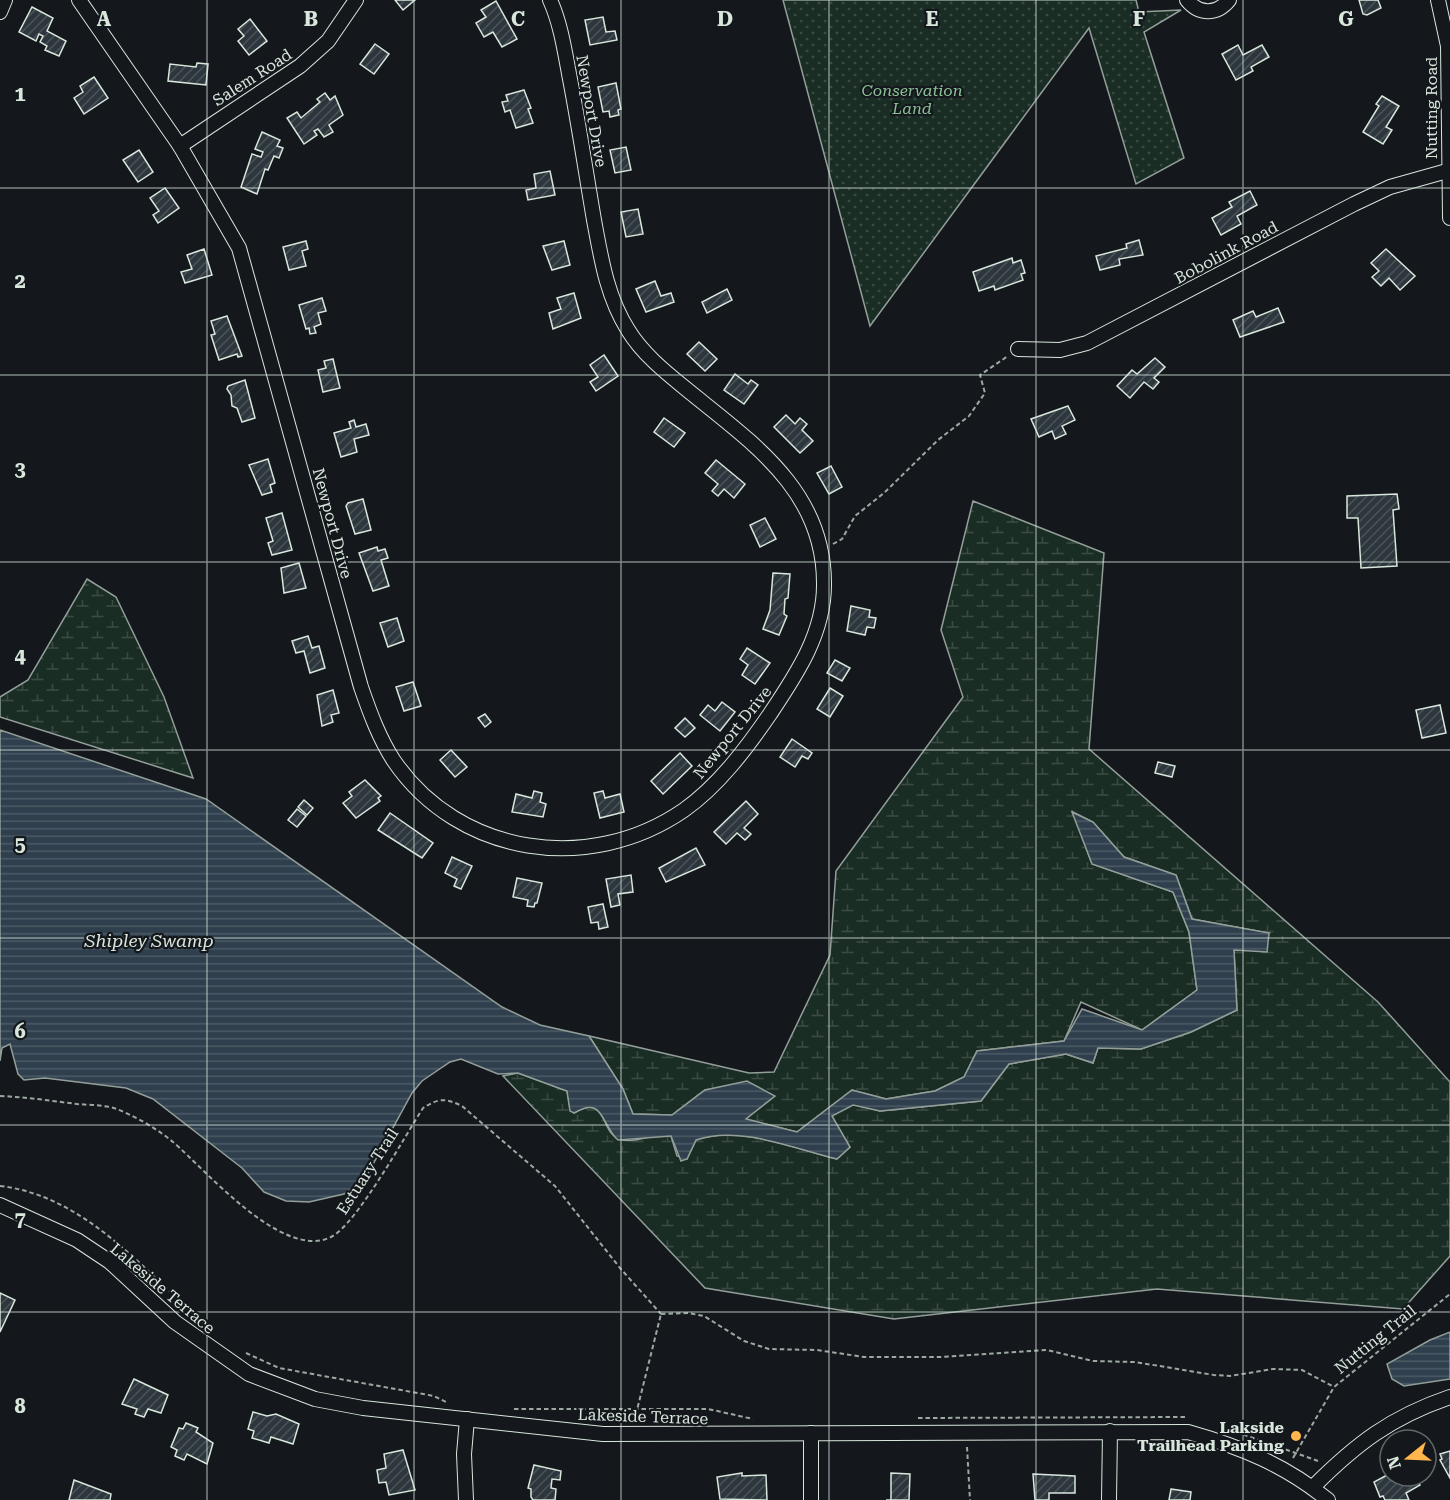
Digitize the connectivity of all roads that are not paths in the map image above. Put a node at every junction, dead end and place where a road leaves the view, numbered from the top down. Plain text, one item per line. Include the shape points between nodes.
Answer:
1 (5, 0) edge
2 (79, 0) edge
3 (356, 0) edge
4 (550, 0) edge
5 (1187, 0) edge
6 (1229, 0) edge
7 (1438, 0) edge
8 (0, 12) edge
9 (180, 146) junction
10 (1448, 171) junction
11 (1450, 218) edge
12 (1018, 349) road end
13 (0, 1205) edge
14 (1450, 1398) edge
15 (467, 1419) junction
16 (1110, 1431) junction
17 (812, 1433) junction
18 (1313, 1487) junction
19 (466, 1500) edge
20 (812, 1500) edge
21 (1109, 1500) edge
22 (1328, 1500) edge

1 - 8 street
2 - 9 street, Newport Drive
3 - 9 street, Salem Road via 328,40 300,66
4 - 9 street, Newport Drive via 569,78 600,258 619,315 649,357 777,465 812,517 821,551 824,608 816,633 764,723 713,785 681,812 619,841 566,850 510,843 482,834 434,805 413,785 381,741 249,277 224,219
5 - 6 street via 1194,8 1209,12
7 - 10 street, Nutting Road via 1448,46
10 - 11 street, Nutting Road
10 - 12 street, Bobolink Road via 1390,188 1354,204 1087,343 1060,350
13 - 15 street, Lakeside Terrace via 77,1240 110,1262 175,1322 249,1374 315,1398 363,1408
14 - 18 street via 1378,1429
15 - 17 street, Lakeside Terrace via 603,1434
15 - 19 street
16 - 17 street, Lakeside Terrace
16 - 18 street, Lakeside Terrace via 1188,1432 1251,1451
16 - 21 street
17 - 20 street
18 - 22 street, Lakeside Terrace

